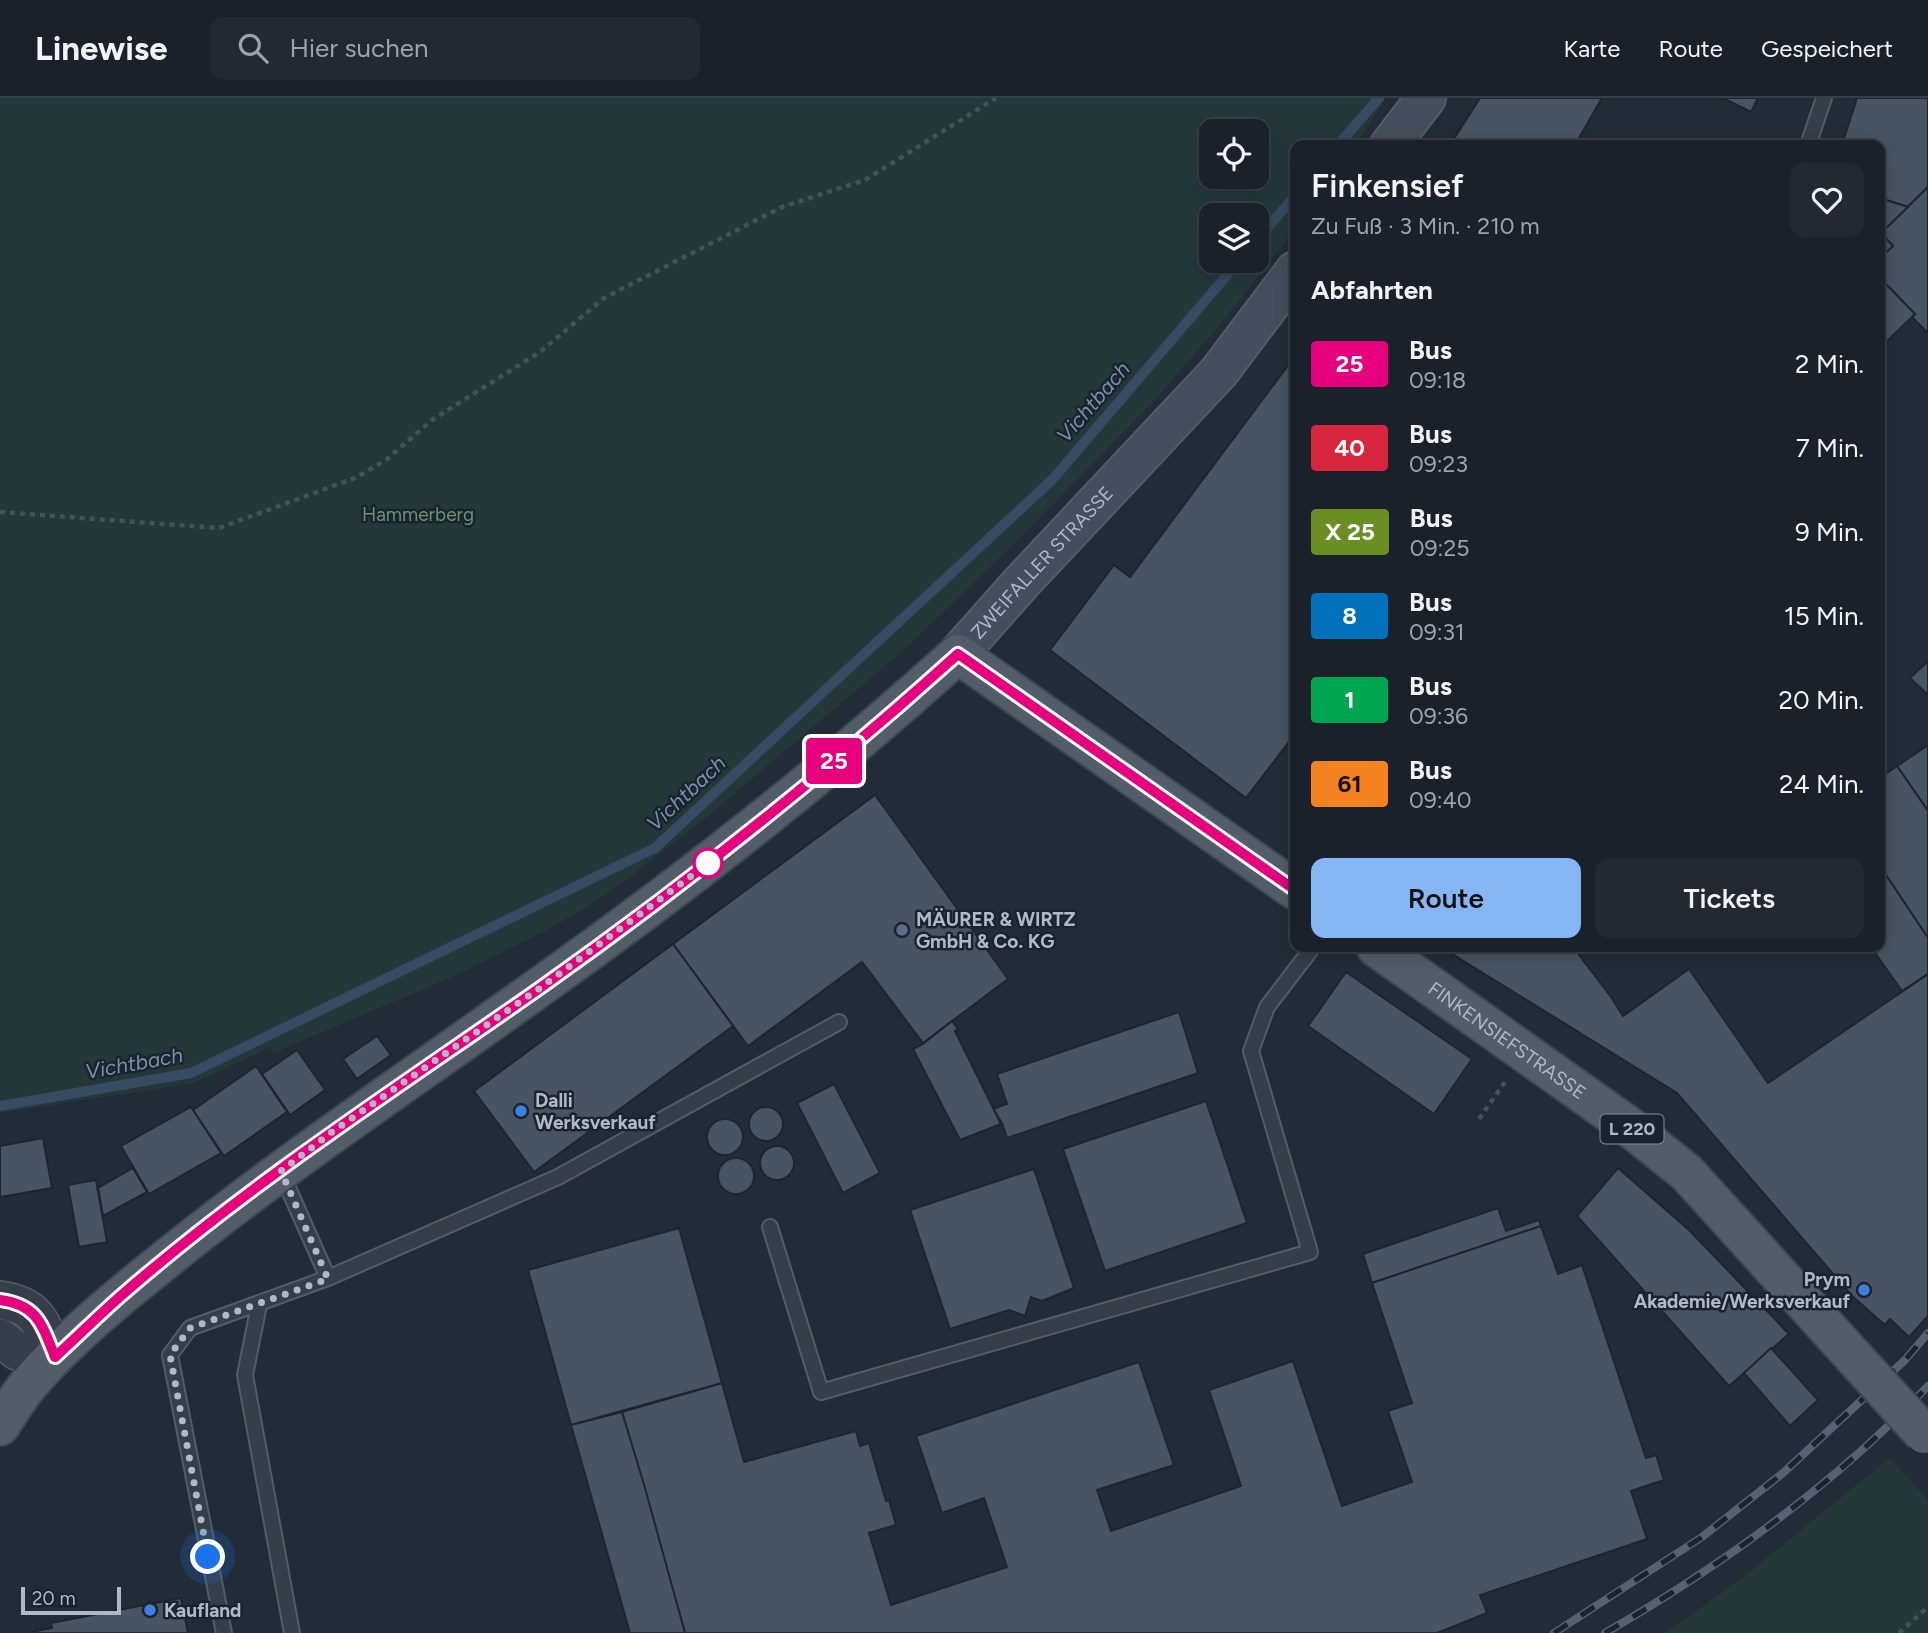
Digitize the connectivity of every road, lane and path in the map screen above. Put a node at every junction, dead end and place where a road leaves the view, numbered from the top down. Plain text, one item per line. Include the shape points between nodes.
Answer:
1 (996, 98) edge
2 (1426, 98) edge
3 (1824, 98) edge
4 (1394, 140) edge
5 (1810, 140) edge
6 (1290, 278) edge
7 (0, 512) edge
8 (958, 654) junction
9 (1290, 886) edge
10 (1309, 952) edge
11 (1383, 952) edge
12 (839, 1022) dead end
13 (1505, 1082) dead end
14 (1479, 1119) dead end
15 (281, 1171) junction
16 (769, 1227) dead end
17 (328, 1279) junction
18 (0, 1300) edge
19 (258, 1305) junction
20 (0, 1338) edge
21 (55, 1357) junction
22 (0, 1426) edge
23 (1926, 1436) edge
24 (1928, 1607) edge
25 (224, 1633) edge
26 (292, 1633) edge
27 (1899, 1633) edge

1 - 7 path via 865,180 782,207 604,298 540,352 432,420 386,460 355,478 219,528
2 - 4 main road
3 - 5 lane
6 - 8 main road, ZWEIFALLER STRASSE via 1219,372
8 - 9 main road
8 - 15 main road, ZWEIFALLER STRASSE via 872,731 710,862
10 - 16 lane via 1267,1007 1251,1051 1310,1252 821,1392
11 - 23 main road, FINKENSIEFSTRASSE / L 220, bridge via 1627,1125 1687,1173
12 - 17 lane via 558,1177
13 - 14 path
15 - 17 lane
15 - 21 main road, ZWEIFALLER STRASSE via 124,1293
17 - 19 lane
18 - 21 street via 15,1302 39,1318
19 - 25 lane via 190,1328 170,1355
19 - 26 lane via 245,1376
20 - 21 street via 18,1350
21 - 22 main road, ZWEIFALLER STRASSE via 28,1385
24 - 27 path

